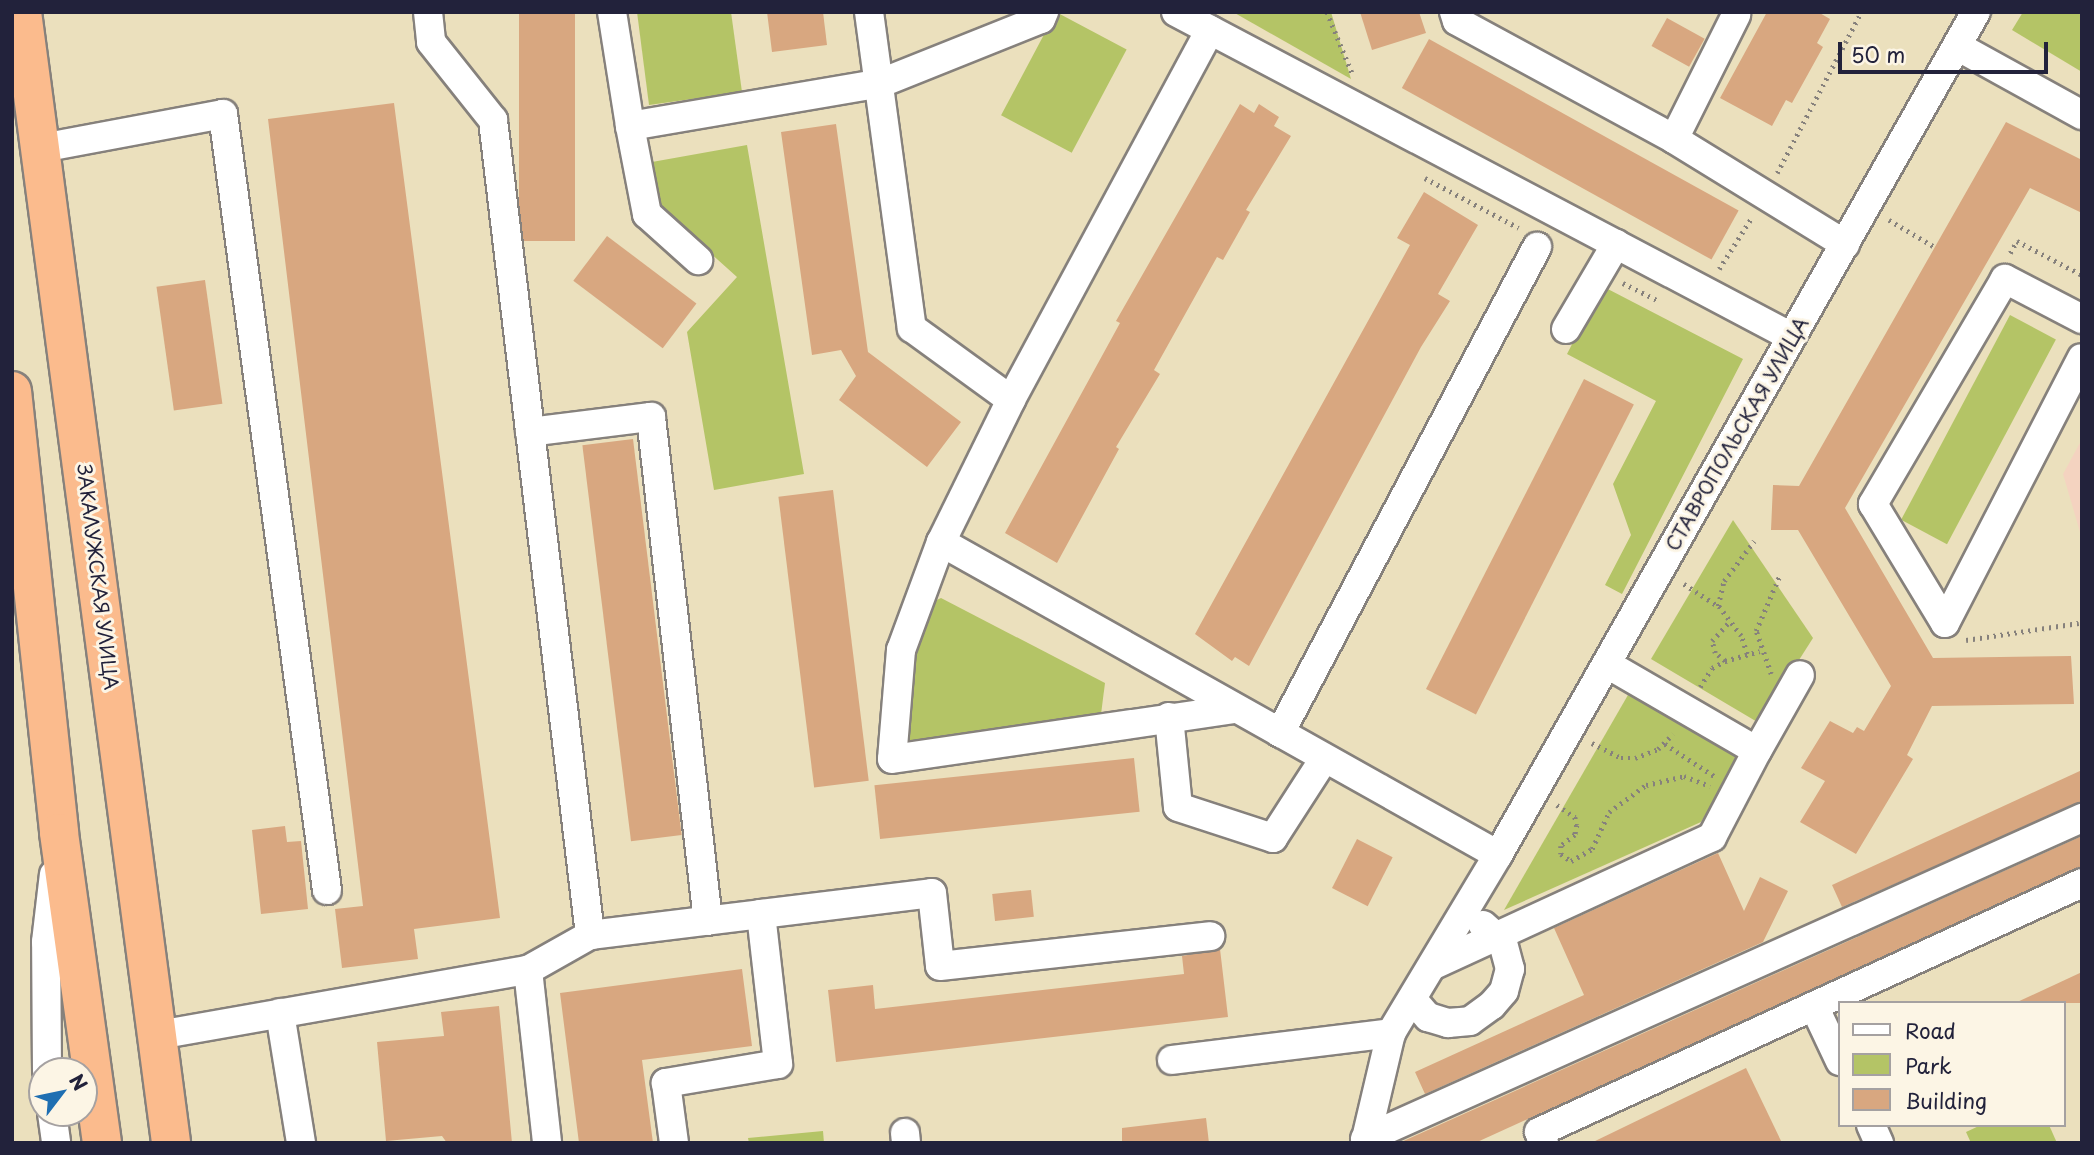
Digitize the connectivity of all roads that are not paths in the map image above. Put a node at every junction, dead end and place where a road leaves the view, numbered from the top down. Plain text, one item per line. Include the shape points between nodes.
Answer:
1 (22, 12) edge
2 (428, 12) edge
3 (612, 12) edge
4 (869, 12) edge
5 (1044, 12) edge
6 (1175, 12) edge
7 (1454, 12) edge
8 (1976, 12) edge
9 (1736, 15) dead end
10 (1210, 30) junction
11 (1957, 46) junction
12 (880, 83) junction
13 (2082, 115) edge
14 (630, 126) junction
15 (1674, 139) junction
16 (42, 148) junction
17 (1531, 240) road end
18 (1616, 244) junction
19 (1845, 244) junction
20 (698, 260) dead end
21 (2082, 319) edge
22 (1566, 329) dead end
23 (1792, 337) junction
24 (2082, 358) edge
25 (12, 391) edge
26 (1011, 400) junction
27 (530, 432) junction
28 (941, 542) junction
29 (1606, 664) junction
30 (1800, 675) dead end
31 (1236, 709) junction
32 (1170, 717) junction
33 (1280, 733) junction
34 (1756, 751) junction
35 (1324, 759) junction
36 (2082, 818) edge
37 (59, 833) junction
38 (1498, 855) junction
39 (2082, 883) edge
40 (327, 890) dead end
41 (761, 914) junction
42 (1464, 915) junction
43 (708, 921) junction
44 (590, 935) junction
45 (1210, 936) dead end
46 (1497, 936) junction
47 (1434, 965) junction
48 (528, 970) junction
49 (1413, 1000) junction
50 (1814, 1006) junction
51 (280, 1013) junction
52 (1391, 1033) junction
53 (158, 1035) junction
54 (47, 1057) edge
55 (1839, 1059) edge
56 (1172, 1060) dead end
57 (1872, 1127) edge
58 (1365, 1141) edge
59 (102, 1143) edge
60 (171, 1143) edge
61 (300, 1143) edge
62 (547, 1143) edge
63 (674, 1143) edge
64 (1544, 1143) edge
65 (1879, 1143) edge

1 - 16 highway, ЗАКАЛУЖСКАЯ УЛИЦА
2 - 27 street via 431,42 493,120
3 - 14 street
4 - 12 street
5 - 12 street via 1041,19
6 - 10 street
7 - 15 street via 1457,21
8 - 11 street, СТАВРОПОЛЬСКАЯ УЛИЦА
9 - 15 street
10 - 18 street
10 - 26 street
11 - 13 street
11 - 19 street, СТАВРОПОЛЬСКАЯ УЛИЦА
12 - 14 street
12 - 26 street via 912,328
14 - 20 street via 647,214
15 - 19 street
16 - 40 street via 223,114
16 - 53 highway, ЗАКАЛУЖСКАЯ УЛИЦА
17 - 33 street
18 - 22 street
18 - 23 street
19 - 23 street, СТАВРОПОЛЬСКАЯ УЛИЦА
21 - 24 street via 2005,279 1873,504 1945,623
23 - 29 street, СТАВРОПОЛЬСКАЯ УЛИЦА
25 - 37 highway
26 - 28 street
27 - 43 street via 651,417
27 - 44 street
28 - 31 street
28 - 32 street via 901,650 892,759
29 - 34 street
29 - 38 street, СТАВРОПОЛЬСКАЯ УЛИЦА
30 - 34 street
31 - 32 street
31 - 33 street
32 - 35 street via 1178,807 1273,838
33 - 35 street
34 - 46 street via 1712,837
35 - 38 street
36 - 58 street
37 - 54 street via 46,942
37 - 59 highway
38 - 42 street, СТАВРОПОЛЬСКАЯ УЛИЦА
39 - 50 street
41 - 43 street
41 - 45 street via 932,893 940,966
41 - 63 street via 778,1065 666,1083
42 - 46 street
42 - 47 street, СТАВРОПОЛЬСКАЯ УЛИЦА
43 - 44 street
44 - 48 street
46 - 47 street
46 - 49 street via 1510,969 1504,991 1492,1005 1470,1021 1448,1023 1428,1017
47 - 49 street, СТАВРОПОЛЬСКАЯ УЛИЦА
48 - 51 street
48 - 62 street
49 - 52 street, СТАВРОПОЛЬСКАЯ УЛИЦА
50 - 55 street
50 - 64 street via 1539,1132
51 - 53 street
51 - 61 street
52 - 56 street
52 - 58 street
53 - 60 highway, ЗАКАЛУЖСКАЯ УЛИЦА
57 - 65 street

